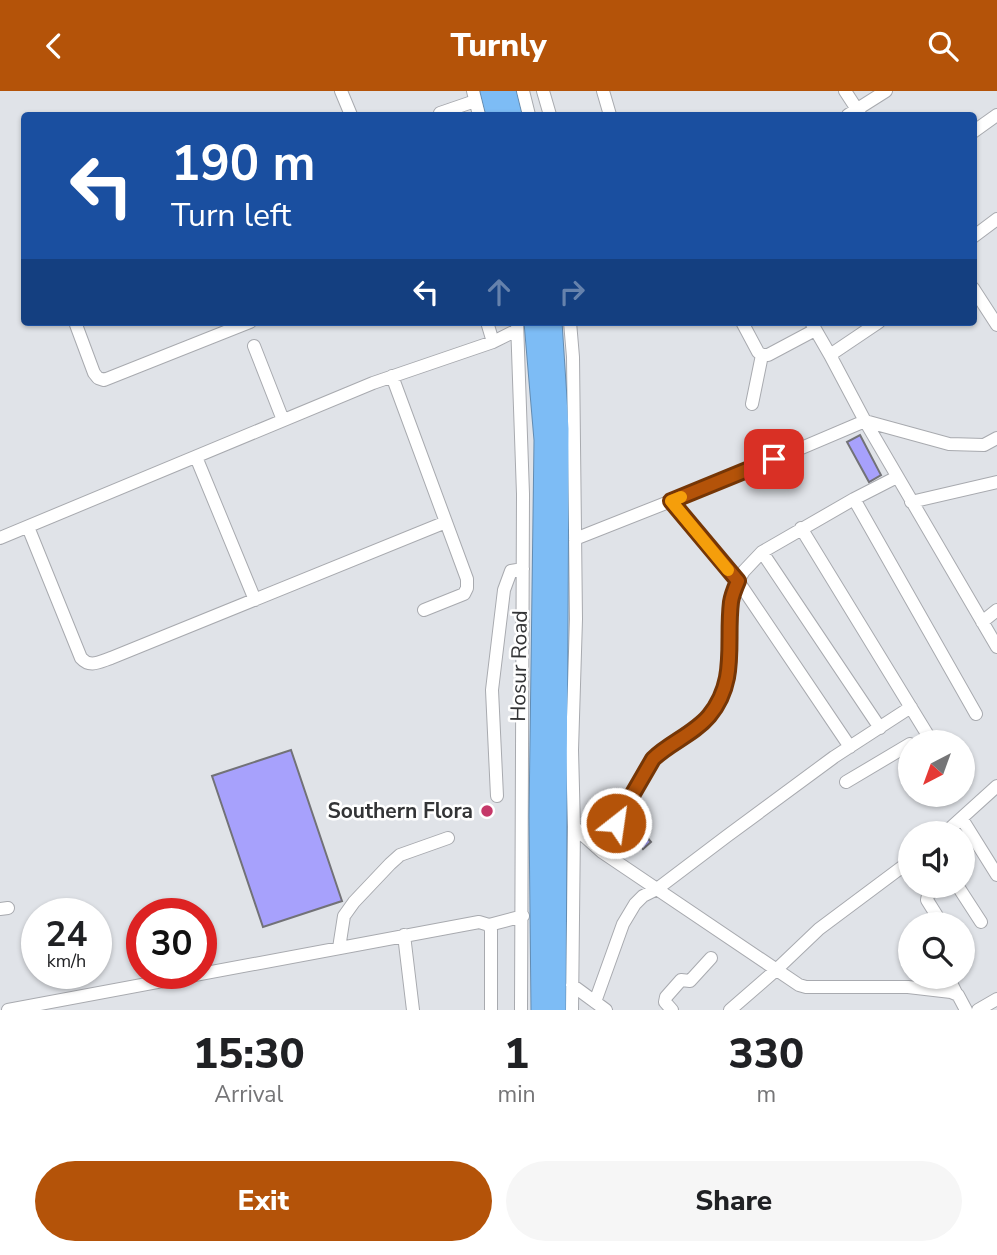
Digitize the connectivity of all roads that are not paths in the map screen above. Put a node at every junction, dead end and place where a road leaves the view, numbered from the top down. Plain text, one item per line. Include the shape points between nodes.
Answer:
1 (341, 91) edge
2 (506, 91) edge
3 (523, 91) edge
4 (543, 91) edge
5 (603, 91) edge
6 (845, 91) edge
7 (886, 91) edge
8 (479, 94) edge
9 (350, 112) edge
10 (442, 112) edge
11 (479, 112) edge
12 (494, 112) edge
13 (511, 112) edge
14 (527, 112) edge
15 (549, 112) edge
16 (609, 112) edge
17 (854, 112) edge
18 (858, 112) edge
19 (997, 115) edge
20 (977, 129) edge
21 (997, 219) edge
22 (977, 234) edge
23 (977, 294) edge
24 (997, 325) edge
25 (76, 326) edge
26 (240, 326) edge
27 (488, 326) edge
28 (521, 326) edge
29 (523, 326) edge
30 (523, 326) edge
31 (552, 326) edge
32 (570, 326) edge
33 (744, 326) edge
34 (813, 326) edge
35 (873, 326) edge
36 (493, 342) junction
37 (254, 346) dead end
38 (762, 355) junction
39 (830, 355) junction
40 (392, 376) junction
41 (752, 404) dead end
42 (284, 419) junction
43 (865, 421) junction
44 (997, 438) edge
45 (196, 457) junction
46 (897, 477) junction
47 (997, 482) edge
48 (854, 499) junction
49 (671, 501) junction
50 (912, 502) junction
51 (446, 522) junction
52 (28, 527) junction
53 (801, 529) junction
54 (0, 538) edge
55 (575, 539) junction
56 (762, 552) junction
57 (523, 569) junction
58 (738, 581) junction
59 (255, 600) junction
60 (424, 610) dead end
61 (997, 610) edge
62 (982, 622) junction
63 (997, 647) edge
64 (911, 707) junction
65 (976, 714) dead end
66 (880, 728) junction
67 (925, 730) edge
68 (548, 747) junction
69 (850, 747) junction
70 (898, 751) edge
71 (846, 782) dead end
72 (996, 790) edge
73 (497, 796) dead end
74 (962, 819) junction
75 (960, 821) edge
76 (574, 827) junction
77 (448, 838) dead end
78 (602, 852) junction
79 (898, 870) edge
80 (997, 875) edge
81 (657, 889) junction
82 (965, 898) edge
83 (523, 916) junction
84 (981, 922) dead end
85 (489, 925) junction
86 (404, 936) junction
87 (339, 947) junction
88 (710, 958) dead end
89 (776, 970) junction
90 (572, 985) junction
91 (954, 989) edge
92 (956, 993) junction
93 (997, 999) edge
94 (54, 1006) edge
95 (600, 1006) edge
96 (8, 1010) edge
97 (413, 1010) edge
98 (491, 1010) edge
99 (521, 1010) edge
100 (541, 1010) edge
101 (556, 1010) edge
102 (572, 1010) edge
103 (672, 1010) edge
104 (730, 1010) edge
105 (966, 1010) edge
106 (978, 1010) edge

1 - 9 street
2 - 13 highway
3 - 14 street
4 - 15 street
5 - 16 street
6 - 17 street
7 - 18 street
8 - 10 street
8 - 11 street
8 - 12 highway
19 - 20 street
21 - 22 street
23 - 24 street
25 - 26 street via 94,373 104,380
27 - 36 street
28 - 36 street
29 - 68 highway, Hosur Road via 544,440
30 - 57 street
31 - 68 highway, Hosur Road via 559,429
32 - 55 street
33 - 38 street
34 - 38 street
34 - 39 street
35 - 39 street
36 - 40 street
37 - 42 street
38 - 41 street
39 - 43 street
40 - 42 street
40 - 51 street
42 - 45 street
43 - 44 street via 949,444 984,445
43 - 46 street
43 - 49 street
45 - 52 street
45 - 59 street
46 - 48 street
46 - 50 street
47 - 50 street
48 - 53 street
48 - 65 street
49 - 55 street
49 - 58 street
50 - 62 street
51 - 59 street
51 - 60 street via 467,588 464,594
52 - 54 street
52 - 59 street via 86,663 111,658
53 - 56 street
53 - 64 street
55 - 68 street via 576,619
56 - 58 street
56 - 66 street
57 - 68 street
57 - 73 street via 511,571 504,590 493,678
58 - 69 street
58 - 78 street via 731,599 729,675 720,700 708,718 653,759
61 - 62 street
62 - 63 street
64 - 66 street
64 - 67 street
66 - 69 street
68 - 76 street
68 - 83 street
68 - 100 highway, Hosur Road via 539,816
68 - 101 highway, Hosur Road
69 - 81 street
70 - 71 street
72 - 74 street
74 - 75 street
74 - 80 street
76 - 78 street
76 - 90 street
77 - 87 street via 400,855 390,864 344,916
78 - 81 street
79 - 89 street via 819,929
81 - 89 street
81 - 95 street via 643,895 628,915
82 - 84 street
83 - 85 street
83 - 99 street
85 - 86 street via 479,922
85 - 98 street
86 - 87 street
86 - 97 street
87 - 94 street
88 - 103 street via 690,981 681,980 666,997
89 - 92 street via 806,987 908,987
89 - 104 street
90 - 95 street
90 - 102 street
91 - 92 street
92 - 105 street
93 - 106 street
94 - 96 street

